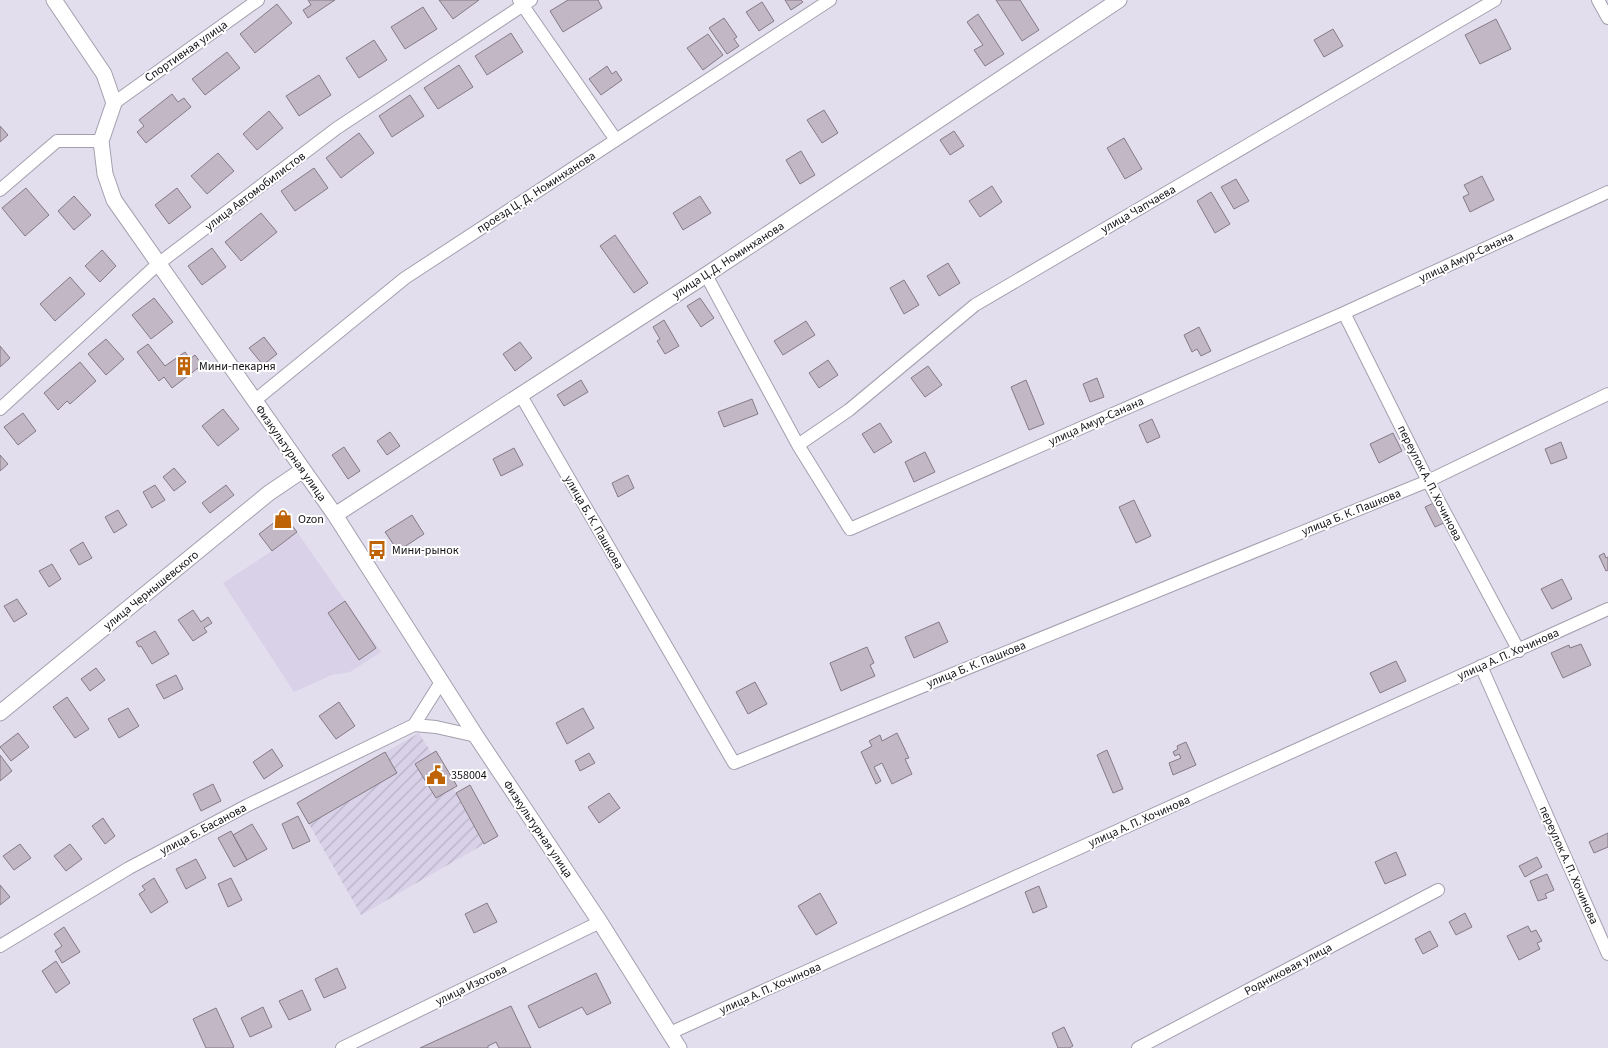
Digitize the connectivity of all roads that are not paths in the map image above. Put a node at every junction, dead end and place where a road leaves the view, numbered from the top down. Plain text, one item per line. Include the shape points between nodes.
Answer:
1 (54, 0) edge
2 (258, 0) edge
3 (830, 0) edge
4 (1119, 0) edge
5 (1495, 0) edge
6 (524, 2) edge
7 (114, 103) junction
8 (616, 140) junction
9 (101, 141) junction
10 (0, 190) edge
11 (1608, 192) edge
12 (158, 264) junction
13 (706, 275) junction
14 (1344, 313) junction
15 (520, 394) junction
16 (1608, 394) edge
17 (254, 401) junction
18 (0, 409) edge
19 (798, 444) junction
20 (303, 470) junction
21 (1428, 481) junction
22 (335, 515) junction
23 (1608, 609) edge
24 (1519, 650) junction
25 (1481, 666) junction
26 (441, 682) junction
27 (0, 713) edge
28 (414, 725) junction
29 (476, 736) junction
30 (1438, 890) dead end
31 (600, 922) junction
32 (0, 946) edge
33 (1608, 954) edge
34 (670, 1032) junction
35 (342, 1048) edge
36 (679, 1048) edge
37 (1138, 1048) edge

1 - 7 street via 104,74
2 - 7 street, Спортивная улица
3 - 8 street, проезд Ц. Д. Номинханова
4 - 13 street, улица Ц.Д. Номинханова
5 - 19 street, улица Чапчаева via 975,305 849,410
6 - 8 street
6 - 12 street, улица Автомобилистов via 337,128
7 - 9 street, Физкультурная улица
8 - 17 street, проезд Ц. Д. Номинханова via 406,278
9 - 10 street via 57,141
9 - 12 street, Физкультурная улица via 105,174 114,200
11 - 14 street, улица Амур-Санана
12 - 17 street, Физкультурная улица
12 - 18 street, улица Автомобилистов
13 - 15 street, улица Ц.Д. Номинханова
13 - 19 street, улица Амур-Санана
14 - 19 street, улица Амур-Санана via 850,529
14 - 21 street, переулок А. П. Хочинова
15 - 21 street, улица Б. К. Пашкова via 734,763
15 - 22 street, улица Ц.Д. Номинханова
16 - 21 street, улица Б. К. Пашкова
17 - 20 street, Физкультурная улица
20 - 22 street, Физкультурная улица
20 - 27 street, улица Чернышевского via 269,493
21 - 24 street, переулок А. П. Хочинова
22 - 26 street, Физкультурная улица
23 - 24 street, улица А. П. Хочинова
24 - 25 street, улица А. П. Хочинова
25 - 33 street, переулок А. П. Хочинова
25 - 34 street, улица А. П. Хочинова
26 - 28 street
26 - 29 street, Физкультурная улица
28 - 29 street
28 - 32 street, улица Б. Басанова via 248,805 129,868
29 - 31 street, Физкультурная улица
30 - 37 street, Родниковая улица
31 - 34 street, Физкультурная улица
31 - 35 street, улица Изотова
34 - 36 street, Физкультурная улица

